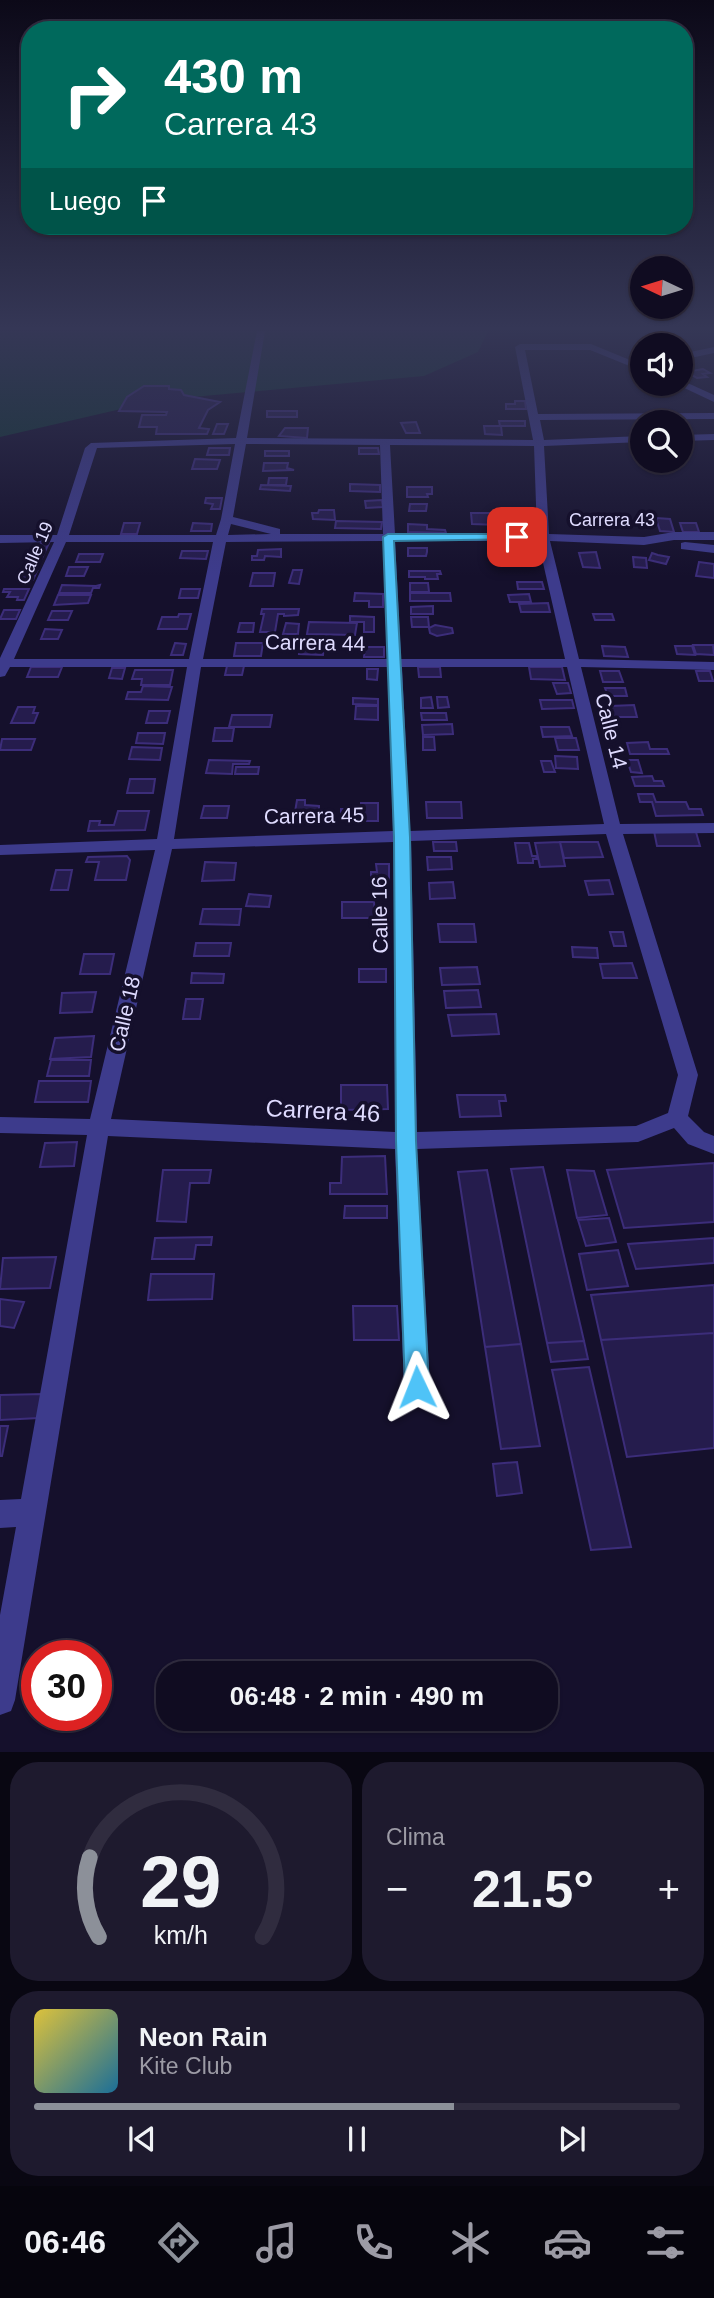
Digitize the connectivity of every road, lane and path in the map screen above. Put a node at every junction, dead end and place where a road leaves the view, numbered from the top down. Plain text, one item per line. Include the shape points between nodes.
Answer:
1 (247, 413) edge
2 (535, 413) edge
3 (714, 416) edge
4 (536, 417) junction
5 (714, 437) edge
6 (693, 438) edge
7 (630, 439) edge
8 (242, 441) junction
9 (385, 442) junction
10 (539, 443) junction
11 (224, 529) junction
12 (714, 536) edge
13 (388, 537) junction
14 (543, 537) junction
15 (62, 538) junction
16 (300, 538) junction
17 (0, 539) edge
18 (644, 541) junction
19 (714, 549) edge
20 (195, 662) junction
21 (572, 663) junction
22 (393, 664) junction
23 (2, 666) edge
24 (714, 666) edge
25 (714, 828) edge
26 (613, 829) junction
27 (402, 837) junction
28 (164, 842) junction
29 (0, 849) edge
30 (677, 1118) junction
31 (0, 1125) edge
32 (99, 1127) junction
33 (406, 1141) junction
34 (714, 1144) edge
35 (417, 1387) dead end
36 (32, 1512) junction
37 (0, 1514) edge
38 (0, 1700) edge

1 - 8 street, Calle 18
2 - 4 street, Calle 14
3 - 4 street
4 - 10 street, Calle 14
5 - 6 street
7 - 10 street
8 - 9 street
8 - 11 street, Calle 18
8 - 15 street, Calle 19 via 95,445 90,448
9 - 10 street
9 - 13 street, Calle 16
10 - 14 street, Calle 14
11 - 15 street, Carrera 43
11 - 16 street, Carrera 43
11 - 16 street, Carrera 43
11 - 20 street, Calle 18
12 - 18 street, Carrera 43
13 - 14 street, Carrera 43
13 - 16 street, Carrera 43
13 - 22 street, Calle 16
14 - 18 street, Carrera 43
14 - 21 street, Calle 14
15 - 17 street, Carrera 43
15 - 23 street, Calle 19
18 - 19 street
20 - 22 street, Carrera 44
20 - 23 street, Carrera 44
20 - 28 street, Calle 18
21 - 22 street, Carrera 44
21 - 24 street, Carrera 44
21 - 26 street, Calle 14
22 - 27 street, Calle 16
25 - 26 street, Carrera 45
26 - 27 street, Carrera 45
26 - 30 street, Calle 14 via 688,1075
27 - 28 street, Carrera 45
27 - 33 street, Calle 16
28 - 29 street, Carrera 45
28 - 32 street, Calle 18
30 - 33 street, Carrera 46 via 638,1134
30 - 34 street via 696,1138
31 - 32 street, Carrera 46
32 - 33 street, Carrera 46
32 - 36 street, Calle 18
33 - 35 street, Calle 16
36 - 37 street
36 - 38 street, Calle 18

